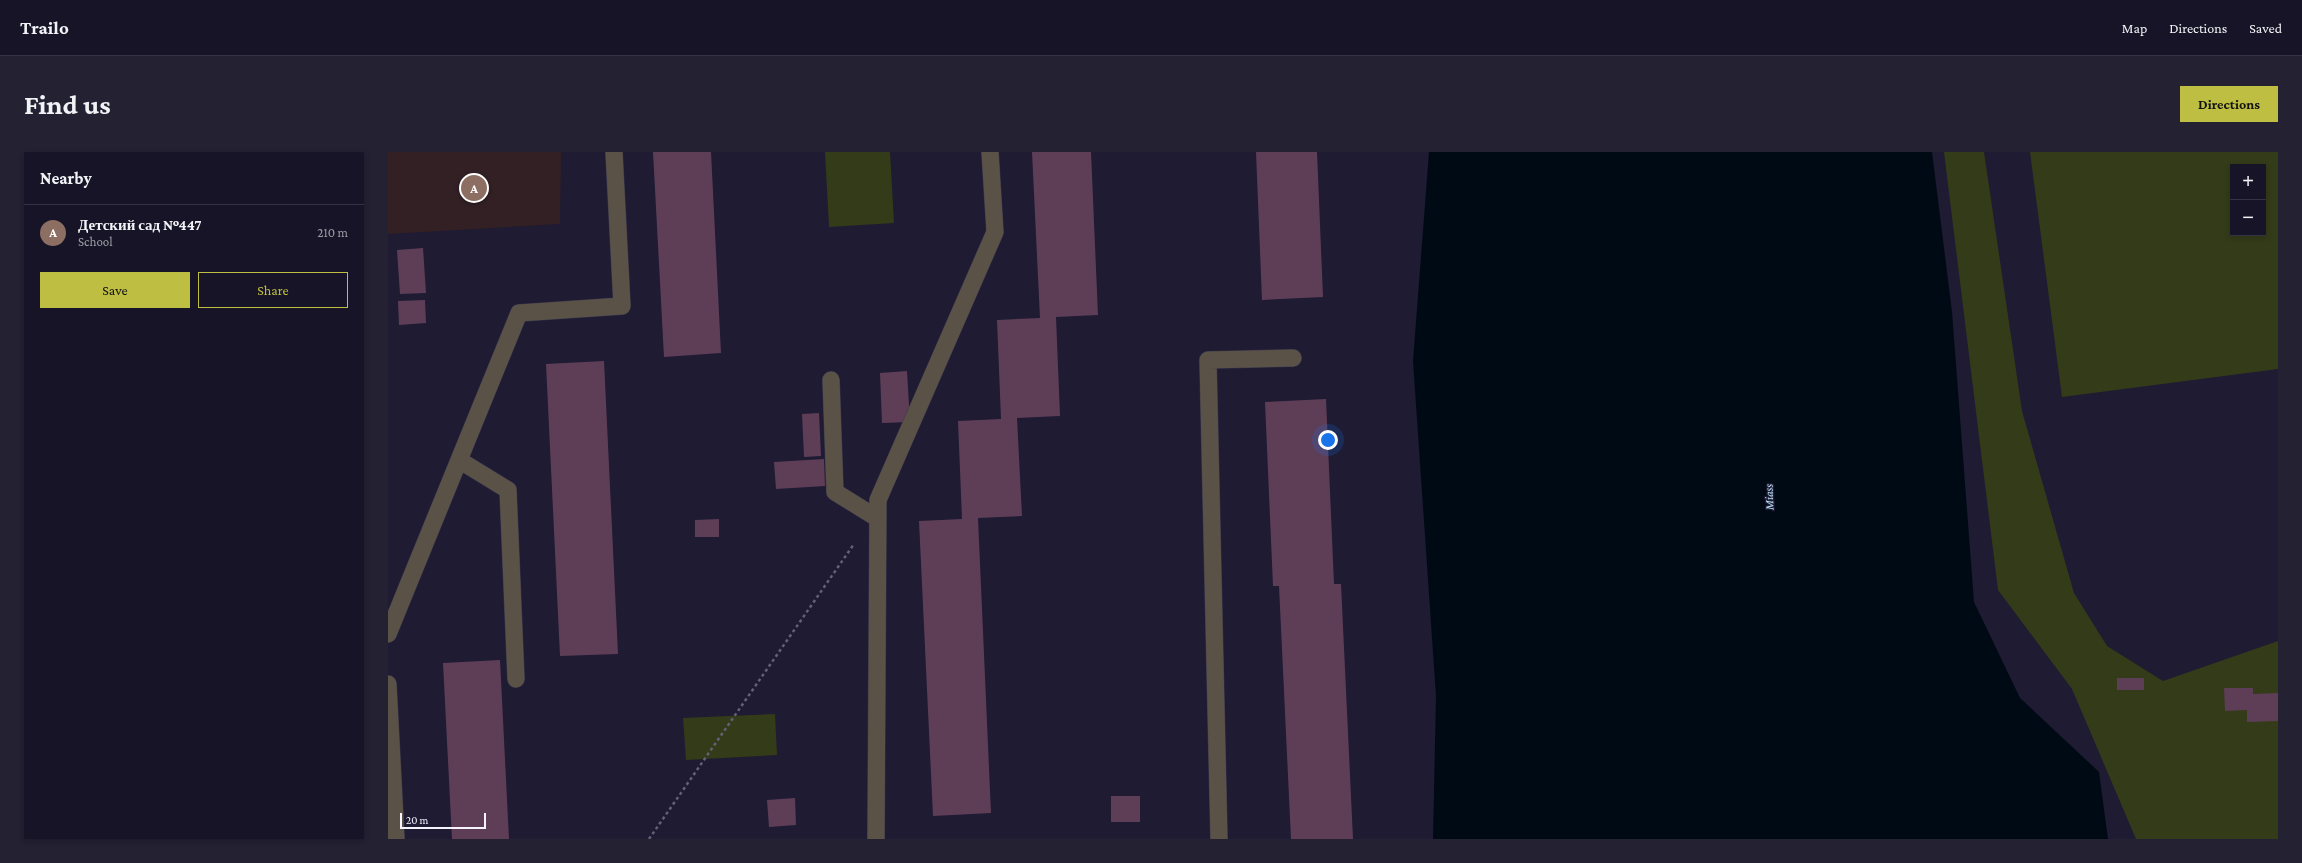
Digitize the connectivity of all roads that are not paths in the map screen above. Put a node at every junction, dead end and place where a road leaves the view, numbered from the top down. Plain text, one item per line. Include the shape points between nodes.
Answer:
1 (614, 152) edge
2 (990, 152) edge
3 (1293, 358) dead end
4 (831, 380) dead end
5 (459, 460) junction
6 (875, 517) junction
7 (388, 634) edge
8 (516, 680) dead end
9 (388, 684) edge
10 (396, 839) edge
11 (869, 839) edge
12 (876, 839) edge
13 (1219, 839) edge

1 - 5 lane via 622,306 518,313
2 - 6 lane via 995,232 878,500
3 - 13 lane via 1208,360
4 - 6 lane via 835,492
5 - 7 lane
5 - 8 lane via 508,490
6 - 12 lane
9 - 10 lane
11 - 12 lane

